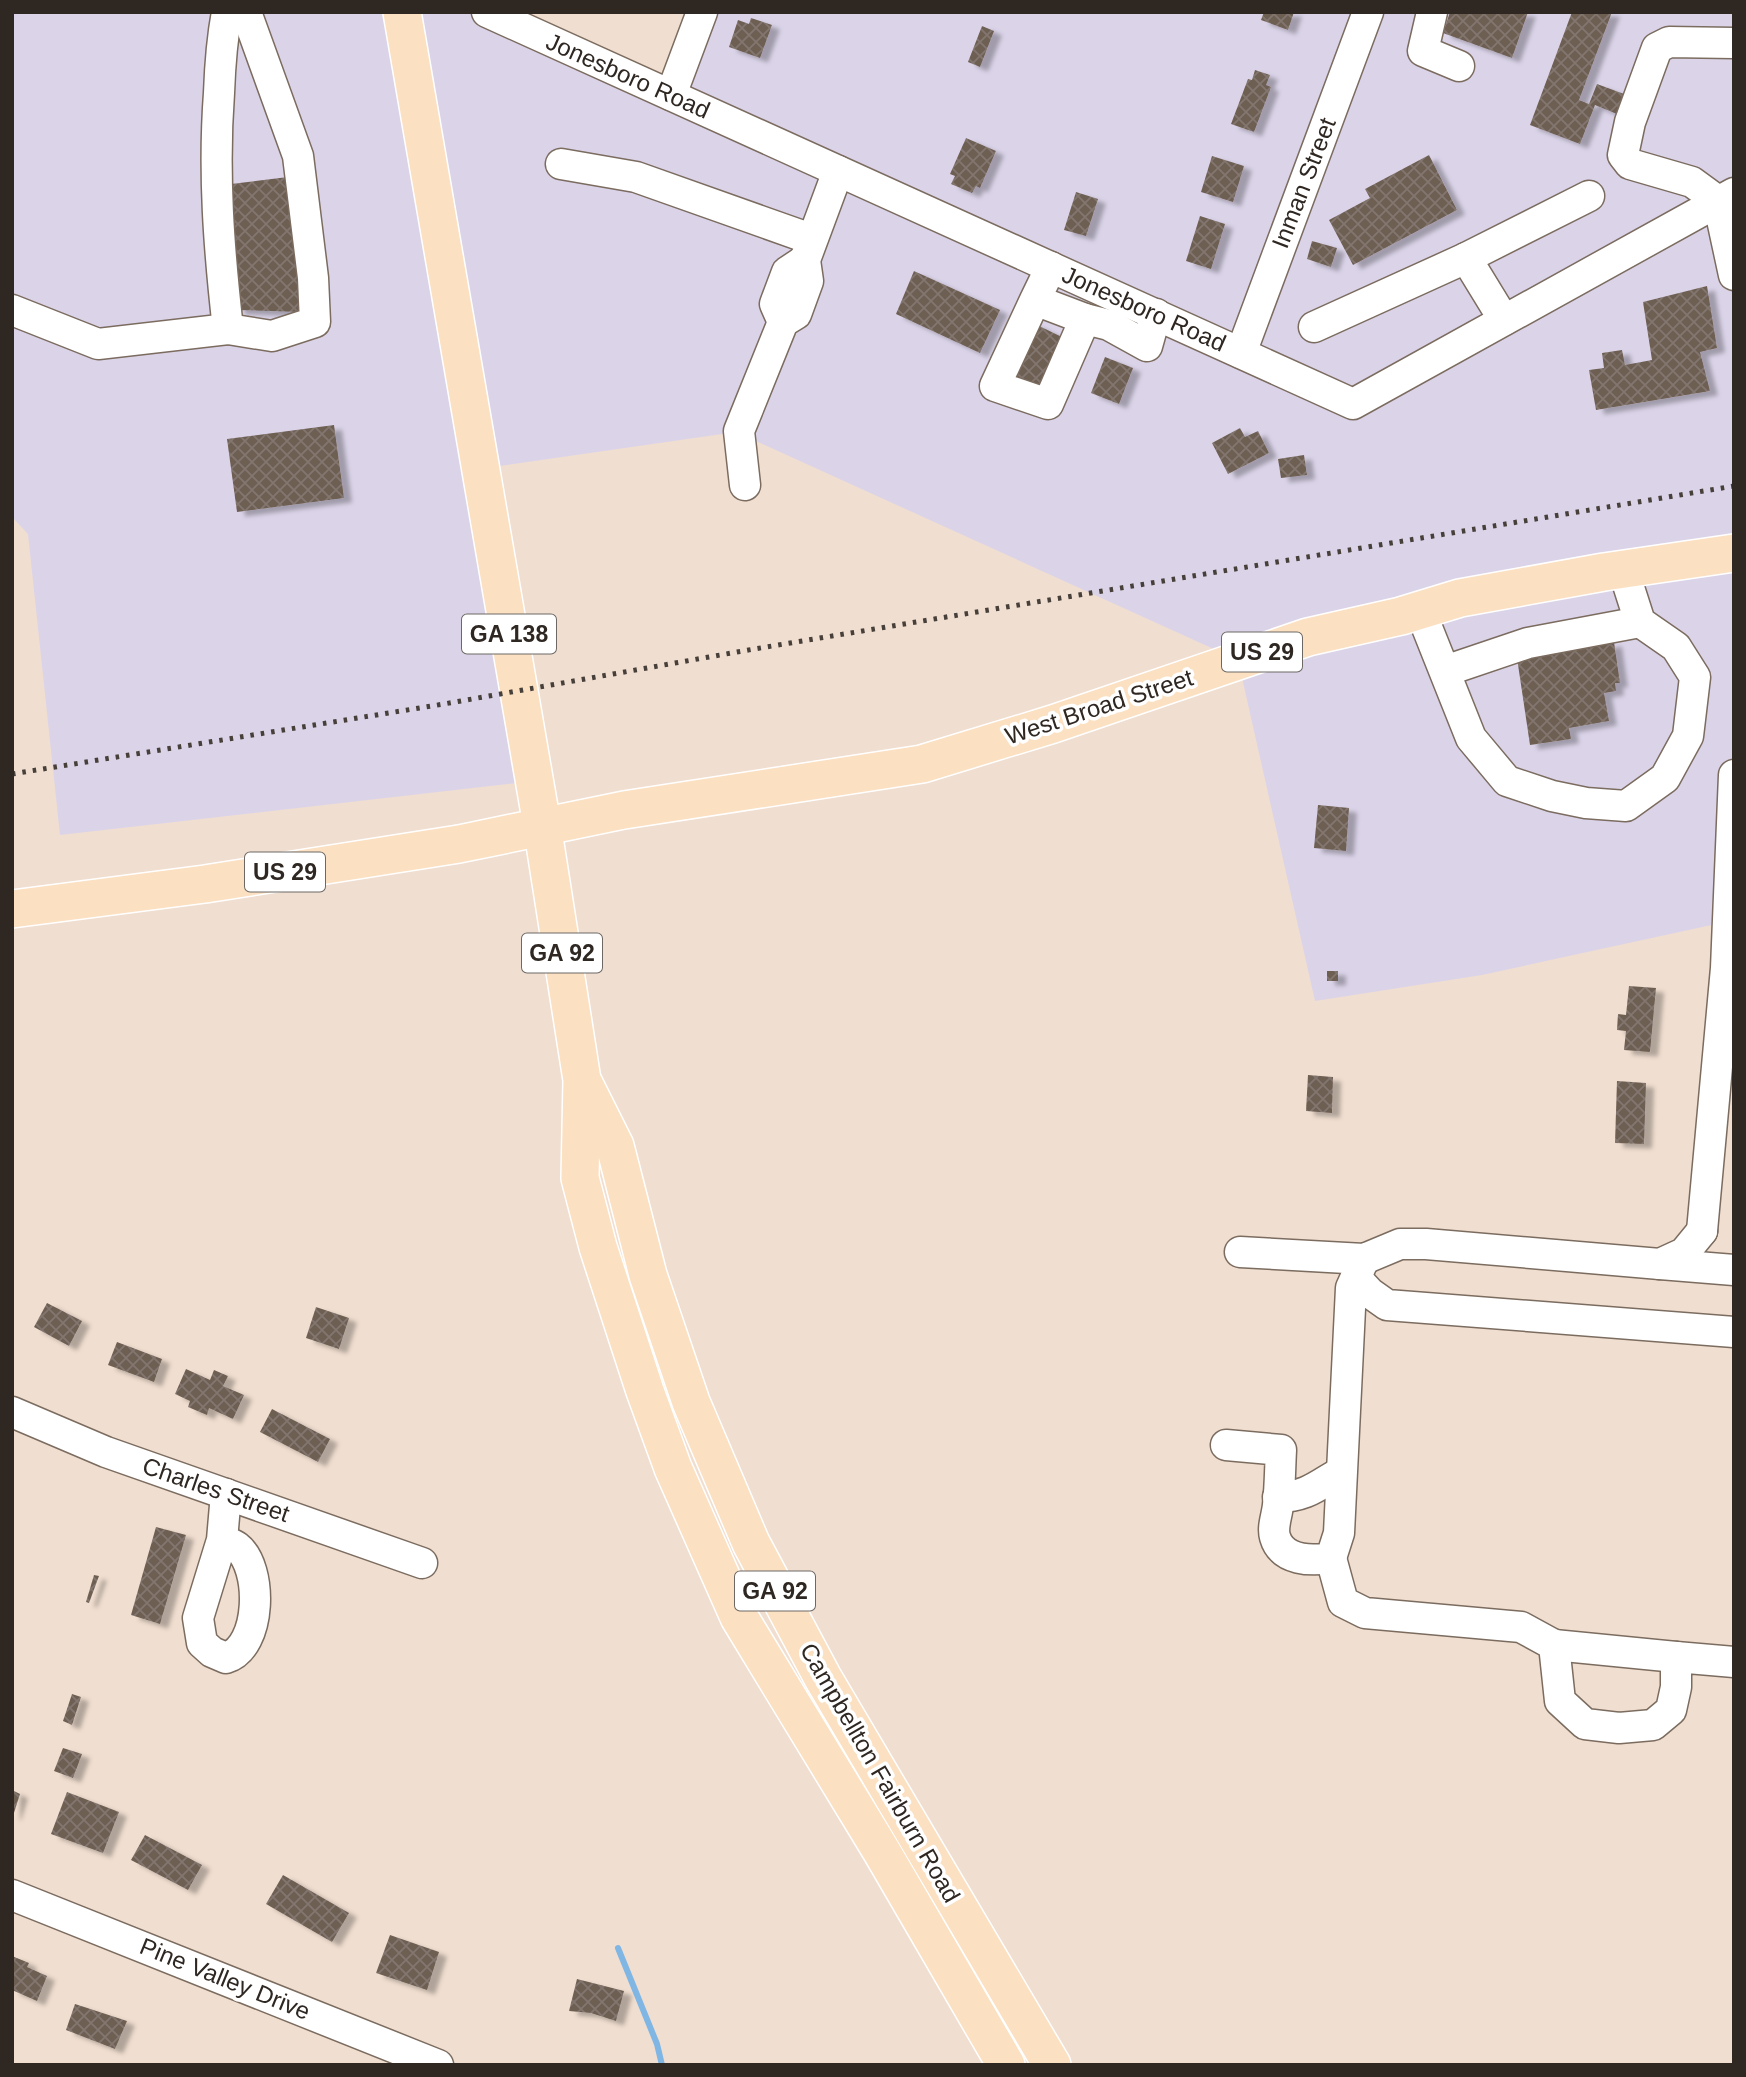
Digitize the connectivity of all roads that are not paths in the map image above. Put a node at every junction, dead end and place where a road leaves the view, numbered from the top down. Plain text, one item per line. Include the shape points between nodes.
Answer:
1 (227, 12) edge
2 (246, 12) edge
3 (402, 12) edge
4 (487, 12) edge
5 (702, 12) edge
6 (1368, 12) edge
7 (1432, 12) edge
8 (1734, 43) edge
9 (1459, 66) dead end
10 (671, 95) junction
11 (561, 164) dead end
12 (838, 171) junction
13 (1589, 196) dead end
14 (1726, 197) edge
15 (808, 249) junction
16 (1466, 258) junction
17 (1051, 267) junction
18 (1734, 275) edge
19 (1035, 300) junction
20 (12, 310) edge
21 (1156, 314) junction
22 (1085, 319) junction
23 (1504, 320) junction
24 (1314, 327) dead end
25 (228, 329) junction
26 (1241, 353) junction
27 (745, 485) dead end
28 (1734, 553) edge
29 (1623, 569) junction
30 (1420, 610) junction
31 (1640, 622) junction
32 (1445, 671) junction
33 (1734, 775) edge
34 (1734, 781) edge
35 (542, 825) junction
36 (12, 909) edge
37 (1730, 969) edge
38 (582, 1080) junction
39 (1702, 1231) junction
40 (1240, 1252) dead end
41 (1660, 1264) junction
42 (1734, 1268) edge
43 (1360, 1269) junction
44 (1387, 1305) junction
45 (1734, 1332) edge
46 (1350, 1338) junction
47 (12, 1412) edge
48 (1226, 1445) dead end
49 (1342, 1472) junction
50 (226, 1494) junction
51 (1278, 1497) junction
52 (222, 1539) dead end
53 (1331, 1558) junction
54 (422, 1563) dead end
55 (1554, 1645) junction
56 (1676, 1657) junction
57 (1734, 1662) edge
58 (12, 1895) edge
59 (438, 2065) edge
60 (1006, 2065) edge
61 (1052, 2065) edge

1 - 25 street via 216,126 216,219
2 - 25 street via 298,156 315,322 272,336
3 - 35 main road, GA 138
4 - 10 street, Jonesboro Road
5 - 10 street
6 - 26 street, Inman Street
7 - 9 street via 1423,51
8 - 14 street via 1669,42 1657,48 1623,155 1630,163
10 - 12 street, Jonesboro Road
11 - 15 street via 636,177
12 - 15 street
12 - 17 street, Jonesboro Road
13 - 16 street
14 - 18 street
14 - 23 street, Jonesboro Road
15 - 27 street via 787,272 775,304 783,321 739,431
16 - 23 street
16 - 24 street
17 - 19 street
17 - 21 street, Jonesboro Road
19 - 22 street
19 - 22 street via 995,386 1048,404
20 - 25 street via 99,344
21 - 22 street via 1147,346 1109,325
21 - 26 street, Jonesboro Road
23 - 26 street, Jonesboro Road via 1353,404
28 - 29 main road, West Broad Street / US 29
29 - 30 main road, West Broad Street / US 29 via 1460,598
29 - 31 street
30 - 32 street
30 - 35 main road, West Broad Street / US 29 via 1308,637 922,764
31 - 32 street via 1528,643
31 - 32 street via 1676,647 1695,677 1688,736 1665,778 1626,806 1552,796 1507,781 1471,738
33 - 34 street
34 - 37 street
35 - 36 main road, US 29 via 405,853
35 - 38 main road, Campbellton Fairburn Road / GA 92
37 - 39 street
38 - 60 main road, Campbellton Fairburn Road / GA 92 via 580,1178 586,1201 645,1391 705,1543 739,1617
38 - 61 main road, Campbellton Fairburn Road / GA 92 via 615,1146 648,1275 686,1390 751,1543 823,1678
39 - 41 street via 1684,1253
39 - 42 street
40 - 43 street
41 - 42 street
41 - 43 street via 1400,1244
43 - 44 street via 1370,1293
43 - 46 street via 1351,1288
44 - 45 street
44 - 46 street
46 - 49 street
47 - 50 street, Charles Street via 106,1452
48 - 51 street via 1281,1450
49 - 51 street via 1313,1491
49 - 53 street via 1339,1533
50 - 52 street
50 - 54 street, Charles Street
51 - 53 street via 1275,1539 1288,1554 1310,1562
53 - 55 street via 1343,1602 1365,1613 1521,1627
55 - 56 street
55 - 56 street via 1560,1701 1586,1724 1619,1728 1653,1724 1671,1710
56 - 57 street
58 - 59 street, Pine Valley Drive

